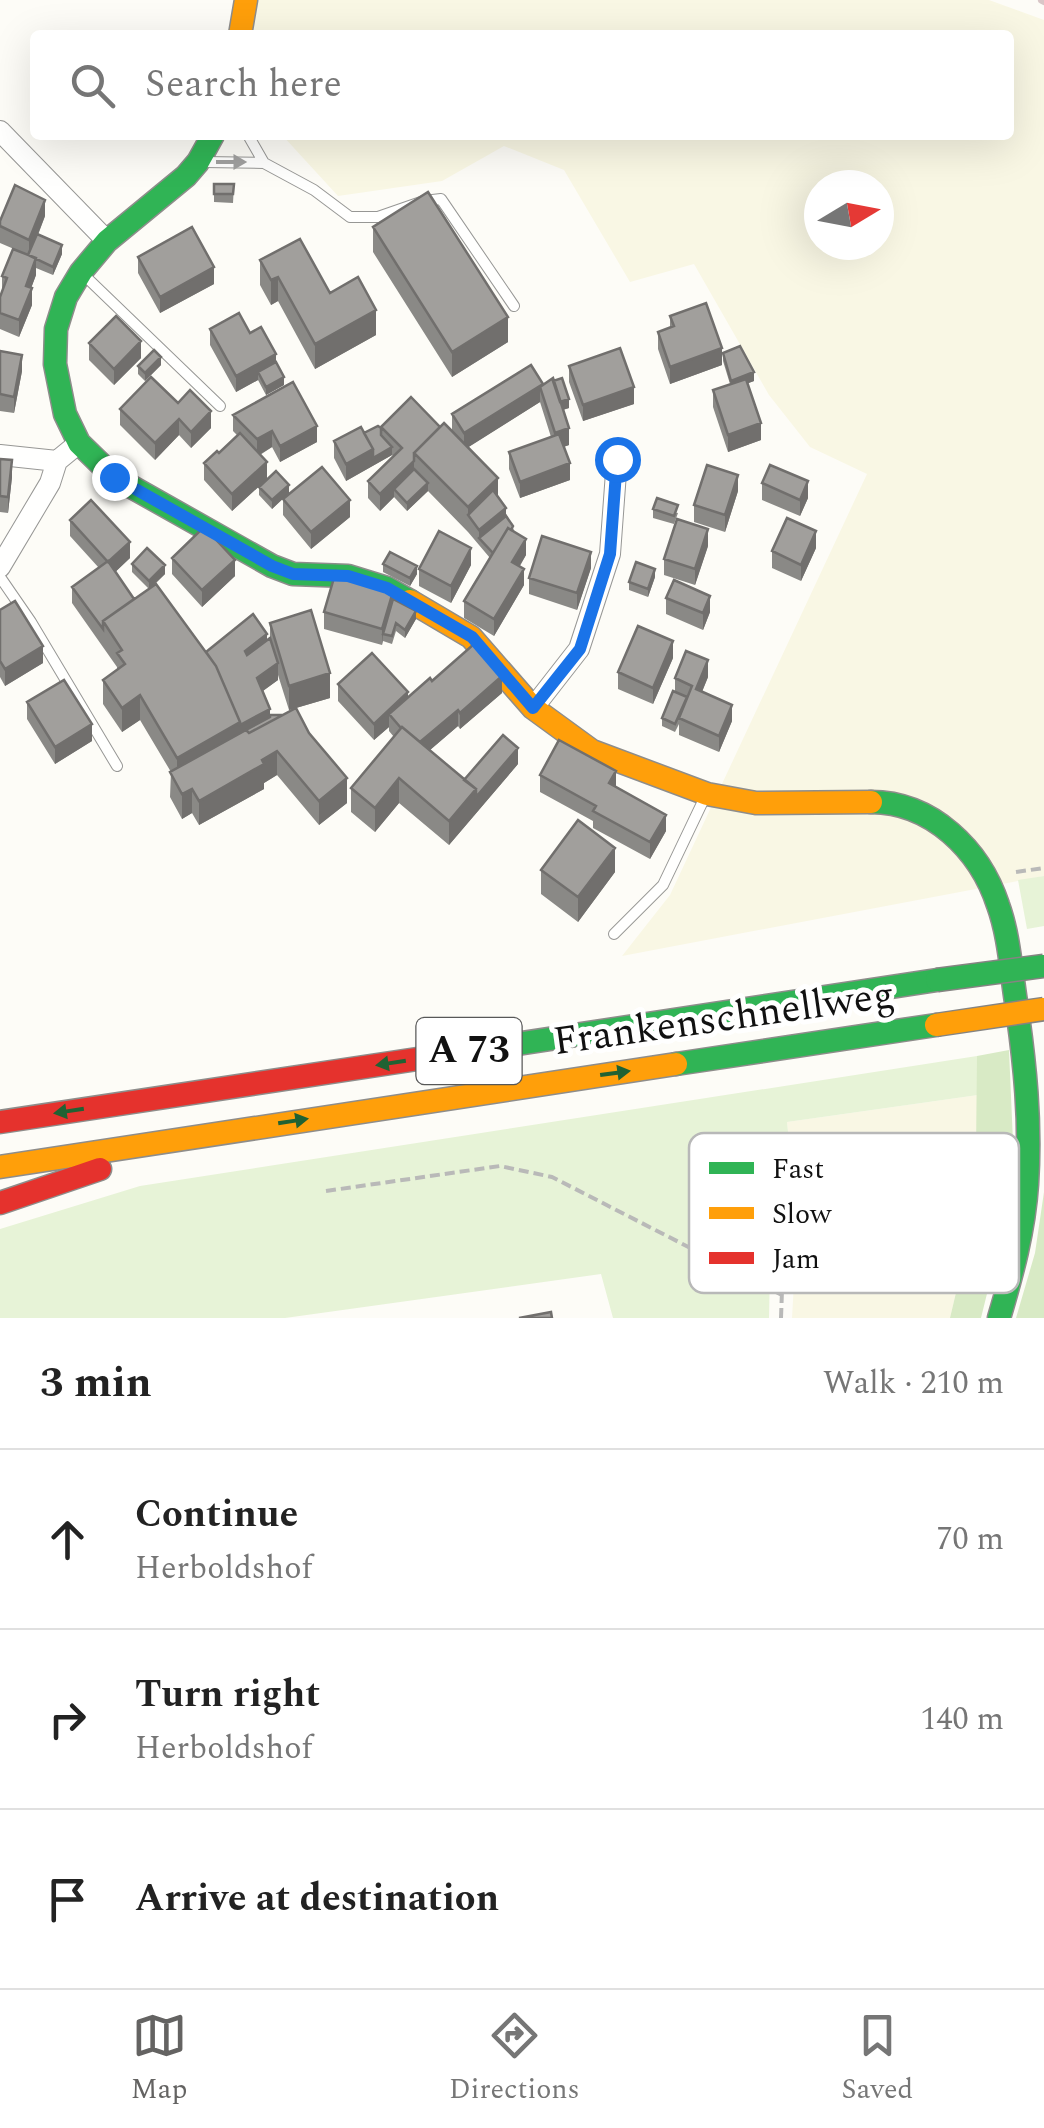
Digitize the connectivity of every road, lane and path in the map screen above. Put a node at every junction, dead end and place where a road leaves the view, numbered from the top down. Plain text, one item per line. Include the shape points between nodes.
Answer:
1 (246, 0) edge
2 (241, 30) edge
3 (211, 140) edge
4 (251, 140) edge
5 (4, 145) edge
6 (198, 162) junction
7 (264, 162) junction
8 (108, 240) junction
9 (81, 272) junction
10 (514, 306) dead end
11 (220, 406) dead end
12 (79, 443) junction
13 (0, 455) edge
14 (617, 459) dead end
15 (57, 461) junction
16 (0, 567) edge
17 (0, 577) edge
18 (533, 708) junction
19 (117, 766) dead end
20 (706, 794) junction
21 (614, 934) dead end
22 (1044, 966) edge
23 (1044, 1008) edge
24 (0, 1122) edge
25 (197, 1136) junction
26 (0, 1167) edge
27 (326, 1191) dead end
28 (0, 1202) edge
29 (689, 1247) edge
30 (1019, 1248) edge
31 (778, 1293) edge
32 (1007, 1293) edge
33 (782, 1295) joint
34 (780, 1318) edge
35 (999, 1318) edge

1 - 2 main road
3 - 6 main road
4 - 7 lane
5 - 8 street
6 -> 7 lane
6 - 8 main road
7 - 10 lane via 350,217 378,217 441,199
8 - 9 main road
9 - 11 lane
9 - 12 main road via 56,330 55,364
12 - 15 street
12 - 18 main road via 114,477 272,566 387,588 472,637
13 - 15 street
14 - 18 street via 610,554 580,649
15 - 16 street
17 - 19 lane
18 - 20 main road via 592,751
20 - 21 lane via 663,885
20 - 30 main road via 756,804 882,802 942,824 976,858 999,906 1026,1070 1028,1188
22 -> 24 main road, Frankenschnellweg / A 73, bridge
25 -> 23 main road, Frankenschnellweg / A 73, bridge
25 - 26 main road, Frankenschnellweg / A 73
25 - 28 main road
27 - 29 path via 500,1166 552,1177
31 - 33 path
32 - 35 main road
33 - 34 path

